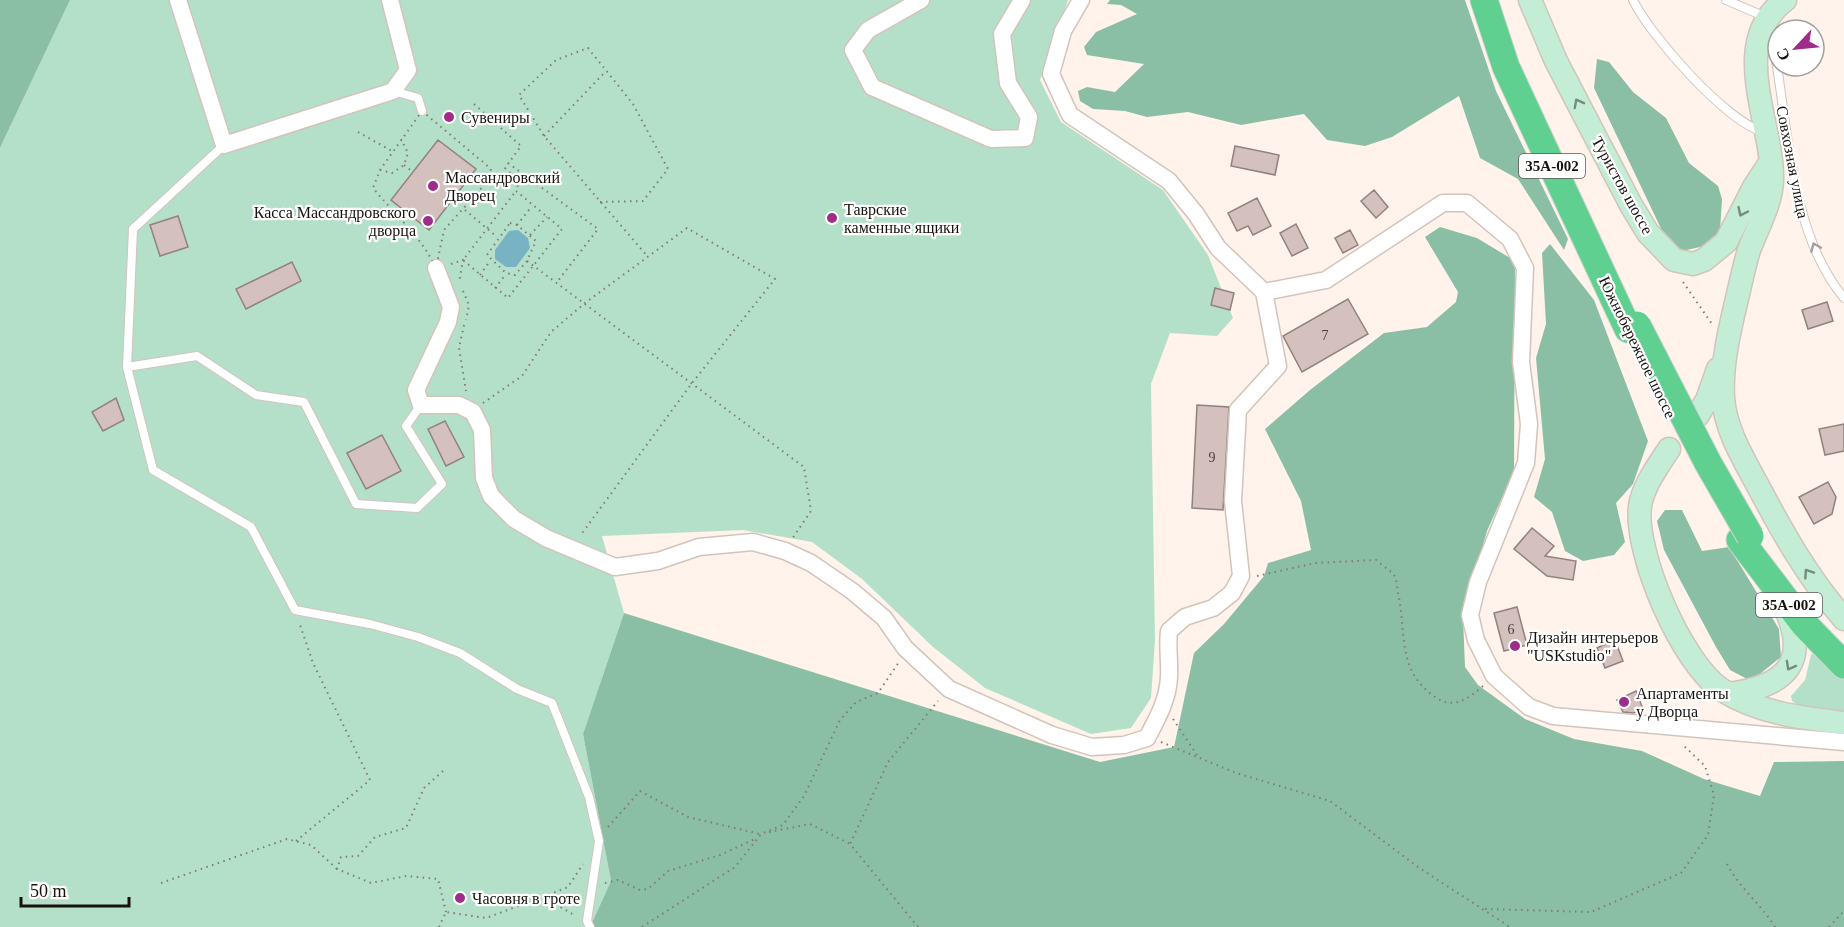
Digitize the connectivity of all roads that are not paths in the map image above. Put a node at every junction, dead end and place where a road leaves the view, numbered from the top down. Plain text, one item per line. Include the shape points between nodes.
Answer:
1 (178, 0) edge
2 (390, 0) edge
3 (921, 0) edge
4 (1022, 0) edge
5 (1081, 0) edge
6 (1484, 0) edge
7 (1495, 0) edge
8 (1530, 0) edge
9 (1633, 0) edge
10 (1726, 0) edge
11 (1785, 0) edge
12 (1768, 18) joint
13 (1766, 26) edge
14 (1779, 78) edge
15 (393, 91) junction
16 (422, 111) road end
17 (1765, 132) junction
18 (224, 145) junction
19 (1771, 161) junction
20 (436, 268) road end
21 (1264, 292) junction
22 (1844, 298) edge
23 (1632, 327) junction
24 (1727, 345) junction
25 (127, 367) junction
26 (421, 405) junction
27 (1698, 415) dead end
28 (1748, 468) junction
29 (1745, 538) junction
30 (1778, 592) junction
31 (1844, 619) edge
32 (1844, 653) edge
33 (1844, 665) edge
34 (1729, 694) junction
35 (1844, 723) edge
36 (1844, 742) edge
37 (588, 924) edge

1 - 18 street
2 - 15 street via 408,70
3 - 4 street via 868,30 853,50 872,87 991,139 1025,138 1029,117 1008,83 1002,34
5 - 21 street via 1064,31 1051,74 1070,115 1168,181 1218,248
6 - 23 highway, Южнобережное шоссе / 35А-002 via 1506,67
7 - 23 highway, Южнобережное шоссе / 35А-002 via 1516,63
19 -> 8 main road, Туристов шоссе via 1726,242 1693,264 1674,260 1661,250 1631,205 1556,61
9 - 17 lane via 1642,19 1669,53 1734,116 1748,127
10 - 12 lane
11 - 12 main road
13 - 17 main road via 1756,65
22 -> 14 lane, Совхозная улица via 1820,261 1804,222
15 - 16 lane via 418,98
15 - 18 street
17 - 19 main road
18 - 25 lane via 133,229
19 - 24 main road via 1772,183 1748,253
20 - 26 street via 450,307 448,322 416,390
21 - 26 street via 1278,366 1238,410 1233,501 1241,576 1232,593 1220,603 1185,617 1169,631 1165,702 1147,738 1124,745 1092,747 1052,735 949,689 905,648 884,618 852,591 811,563 784,551 753,542 699,547 658,561 615,567 546,538 514,519 492,496 484,478 482,430 473,412 459,405
21 - 36 street via 1326,280 1443,203 1467,203 1509,238 1525,268 1521,362 1529,443 1526,463 1478,582 1470,615 1476,640 1494,676 1529,707 1552,716
23 - 29 highway, Южнобережное шоссе / 35А-002 via 1701,473
24 - 27 main road
24 - 28 main road via 1724,411
25 - 26 lane via 197,356 256,395 304,402 356,504 417,508 442,484 406,426
25 - 37 lane via 153,470 251,528 295,610 418,637 460,653 517,689 552,703 589,797 599,841
31 -> 28 main road via 1803,567
28 - 34 main road via 1716,431 1696,428 1676,441 1650,479 1640,504 1641,537 1680,639 1696,666
29 - 30 highway, Южнобережное шоссе / 35А-002
29 - 32 highway, Южнобережное шоссе / 35А-002 via 1795,602
30 - 33 highway, Южнобережное шоссе / 35А-002
30 -> 34 main road via 1795,638 1793,663 1776,681
34 - 35 main road via 1777,713

